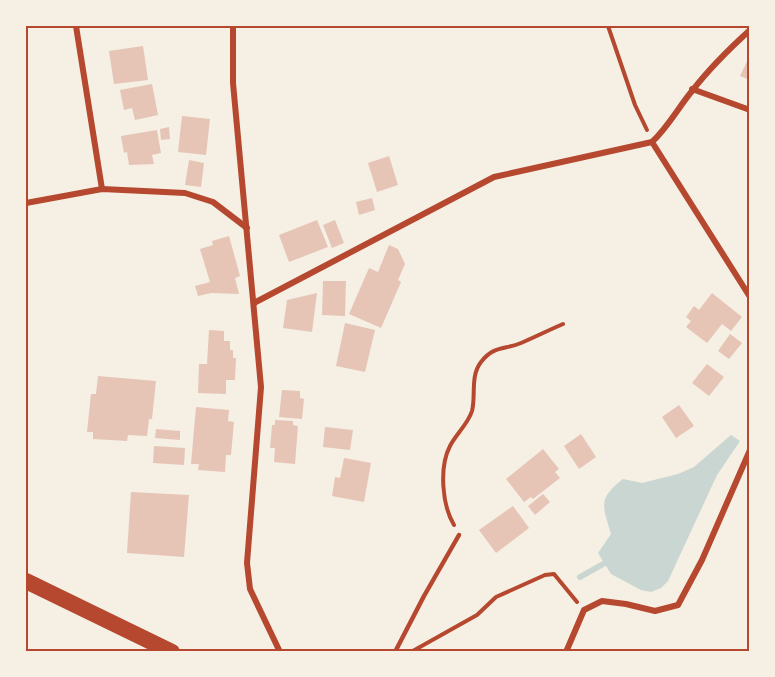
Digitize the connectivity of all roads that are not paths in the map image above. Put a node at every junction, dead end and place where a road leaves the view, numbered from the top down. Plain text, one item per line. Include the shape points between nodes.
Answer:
1 (76, 26) edge
2 (233, 26) edge
3 (750, 30) edge
4 (692, 89) junction
5 (750, 110) edge
6 (652, 142) junction
7 (102, 189) junction
8 (26, 203) edge
9 (247, 228) junction
10 (750, 297) edge
11 (254, 303) junction
12 (750, 450) edge
13 (459, 535) road end
14 (26, 581) edge
15 (172, 651) edge
16 (280, 651) edge
17 (395, 651) edge
18 (566, 651) edge

1 - 7 street
2 - 9 street via 233,82
3 - 4 street
4 - 5 street
4 - 6 street
6 - 10 street
6 - 11 street via 494,177
7 - 8 street
7 - 9 street via 184,193 213,202
9 - 11 street
11 - 16 street via 261,387 247,563 250,589
12 - 18 street via 702,561 678,604 655,611 602,601 584,610
13 - 17 lane
14 - 15 highway

